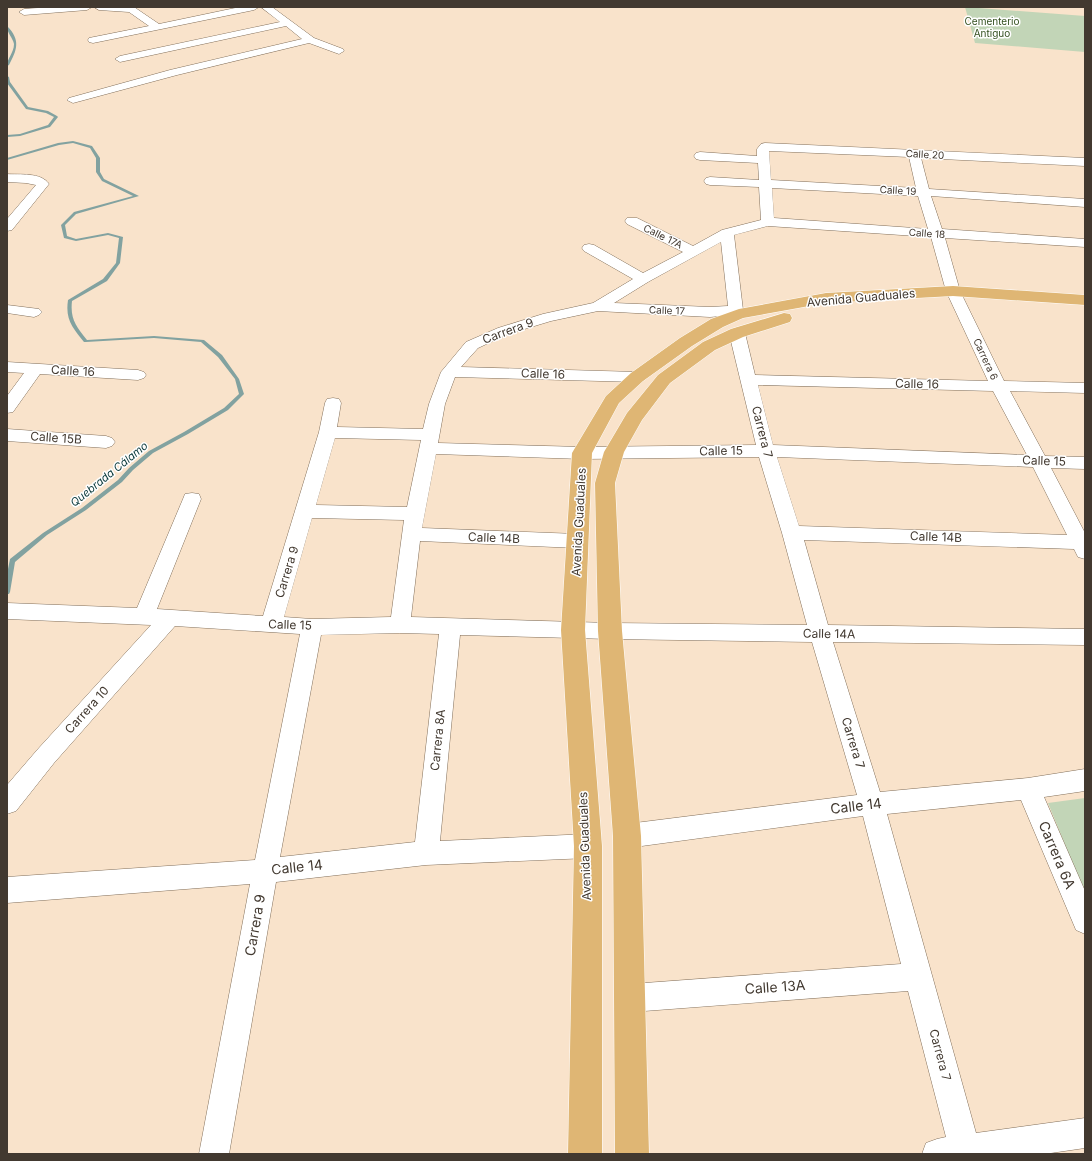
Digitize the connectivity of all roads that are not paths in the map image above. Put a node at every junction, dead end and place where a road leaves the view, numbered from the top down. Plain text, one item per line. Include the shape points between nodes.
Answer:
1 (87, 7) edge
2 (99, 7) edge
3 (195, 7) edge
4 (254, 7) edge
5 (266, 7) edge
6 (24, 12) dead end
7 (205, 17) junction
8 (288, 23) junction
9 (157, 27) junction
10 (133, 32) junction
11 (93, 40) dead end
12 (310, 40) junction
13 (153, 51) junction
14 (339, 51) dead end
15 (120, 59) dead end
16 (174, 72) junction
17 (74, 100) dead end
18 (764, 153) junction
19 (914, 154) junction
20 (700, 156) dead end
21 (1085, 162) edge
22 (7, 178) edge
23 (710, 181) dead end
24 (765, 183) junction
25 (923, 192) junction
26 (1085, 203) edge
27 (632, 221) dead end
28 (768, 222) junction
29 (7, 227) edge
30 (727, 233) junction
31 (937, 234) junction
32 (1085, 243) edge
33 (589, 248) dead end
34 (694, 252) junction
35 (643, 279) junction
36 (957, 297) junction
37 (1085, 300) edge
38 (598, 307) junction
39 (7, 310) edge
40 (1085, 311) edge
41 (34, 312) dead end
42 (737, 319) junction
43 (7, 367) edge
44 (35, 369) junction
45 (449, 372) junction
46 (138, 375) dead end
47 (637, 377) junction
48 (750, 380) junction
49 (998, 385) junction
50 (1085, 388) edge
51 (333, 403) dead end
52 (7, 408) edge
53 (328, 432) junction
54 (7, 435) edge
55 (106, 442) dead end
56 (429, 442) junction
57 (766, 451) junction
58 (614, 452) junction
59 (582, 453) junction
60 (1039, 461) junction
61 (1085, 463) edge
62 (192, 498) dead end
63 (305, 511) junction
64 (415, 514) junction
65 (792, 533) junction
66 (411, 534) junction
67 (578, 541) junction
68 (1082, 547) edge
69 (7, 611) edge
70 (144, 616) junction
71 (170, 618) junction
72 (271, 625) junction
73 (400, 625) junction
74 (312, 627) junction
75 (450, 627) junction
76 (573, 630) junction
77 (610, 631) junction
78 (820, 634) junction
79 (1085, 637) edge
80 (1085, 780) edge
81 (1028, 789) junction
82 (7, 803) edge
83 (872, 804) junction
84 (627, 836) junction
85 (588, 846) junction
86 (426, 853) junction
87 (265, 870) junction
88 (7, 890) edge
89 (1085, 921) edge
90 (920, 976) junction
91 (631, 998) junction
92 (1085, 1133) edge
93 (956, 1153) edge
94 (214, 1154) edge
95 (585, 1154) edge
96 (632, 1154) edge

1 - 6 street
2 - 9 street via 131,9
3 - 7 street
4 - 7 street
5 - 8 street
7 - 9 street
8 - 12 street
8 - 13 street
9 - 10 street
10 - 11 street
10 - 13 street
12 - 14 street
12 - 16 street
13 - 15 street
13 - 16 street
16 - 17 street
18 - 19 street, Calle 20
18 - 20 street, Calle 20
18 - 24 street
19 - 21 street, Calle 20
19 - 25 street, Carrera 6
22 - 29 street via 40,181 43,184
23 - 24 street, Calle 19
24 - 25 street, Calle 19
24 - 28 street
25 - 26 street, Calle 19
25 - 31 street, Carrera 6
27 - 34 street, Calle 17A
28 - 30 street, Carrera 9
28 - 31 street, Calle 18
30 - 34 street, Carrera 9
30 - 42 street, Carrera 7
31 - 32 street, Calle 18
31 - 36 street, Carrera 6
33 - 35 street
34 - 35 street, Carrera 9
35 - 38 street, Carrera 9
36 - 37 main road, Avenida Guaduales
36 - 40 main road, Avenida Guaduales
36 - 42 main road, Avenida Guaduales via 918,304 848,307 778,319
36 - 49 street, Carrera 6
38 - 42 street, Calle 17 via 710,312
38 - 45 street, Carrera 9 via 548,317 472,344
39 - 41 street
42 - 47 main road, Avenida Guaduales via 717,323
42 - 48 street, Carrera 7
42 - 58 main road, Avenida Guaduales via 709,346 664,379 634,417
43 - 44 street, Calle 16
44 - 46 street, Calle 16
44 - 52 street
45 - 47 street, Calle 16
45 - 56 street, Carrera 9 via 437,404
47 - 59 main road, Avenida Guaduales via 612,400
48 - 49 street, Calle 16
48 - 57 street, Carrera 7
49 - 50 street, Calle 16
49 - 60 street, Carrera 6
51 - 53 street, Carrera 9
53 - 56 street, Calle 15
53 - 63 street, Carrera 9
54 - 55 street, Calle 15B
56 - 59 street, Calle 15
56 - 64 street, Carrera 9
57 - 58 street, Calle 15
57 - 60 street, Calle 15
57 - 65 street, Carrera 7
58 - 59 street, Calle 15
58 - 77 main road, Avenida Guaduales via 605,484
59 - 67 main road, Avenida Guaduales
60 - 61 street, Calle 15
60 - 68 street, Carrera 6
62 - 70 street
63 - 64 street
63 - 72 street, Carrera 9
64 - 66 street, Carrera 9
65 - 68 street, Calle 14B
65 - 78 street, Carrera 7
66 - 67 street, Calle 14B
66 - 73 street, Carrera 9
67 - 76 main road, Avenida Guaduales
69 - 70 street, Calle 15
70 - 71 street, Calle 15
71 - 72 street, Calle 15
71 - 82 street, Carrera 10
72 - 74 street, Calle 15
73 - 74 street, Calle 15
73 - 75 street, Calle 15
74 - 87 street, Carrera 9
75 - 76 street, Calle 15
75 - 86 street, Carrera 8A
76 - 77 street, Calle 14A
76 - 85 main road, Avenida Guaduales
77 - 78 street, Calle 14A
77 - 84 main road, Avenida Guaduales
78 - 79 street, Calle 14A
78 - 83 street, Carrera 7
80 - 81 street, Calle 14
81 - 83 street, Calle 14
81 - 89 street, Carrera 6A
83 - 84 street, Calle 14
83 - 90 street, Carrera 7
84 - 91 main road, Avenida Guaduales
85 - 86 street, Calle 14
85 - 95 main road, Avenida Guaduales
86 - 87 street, Calle 14
87 - 88 street, Calle 14
87 - 94 street, Carrera 9
90 - 91 street, Calle 13A
90 - 93 street, Carrera 7
91 - 96 main road, Avenida Guaduales
92 - 93 street

